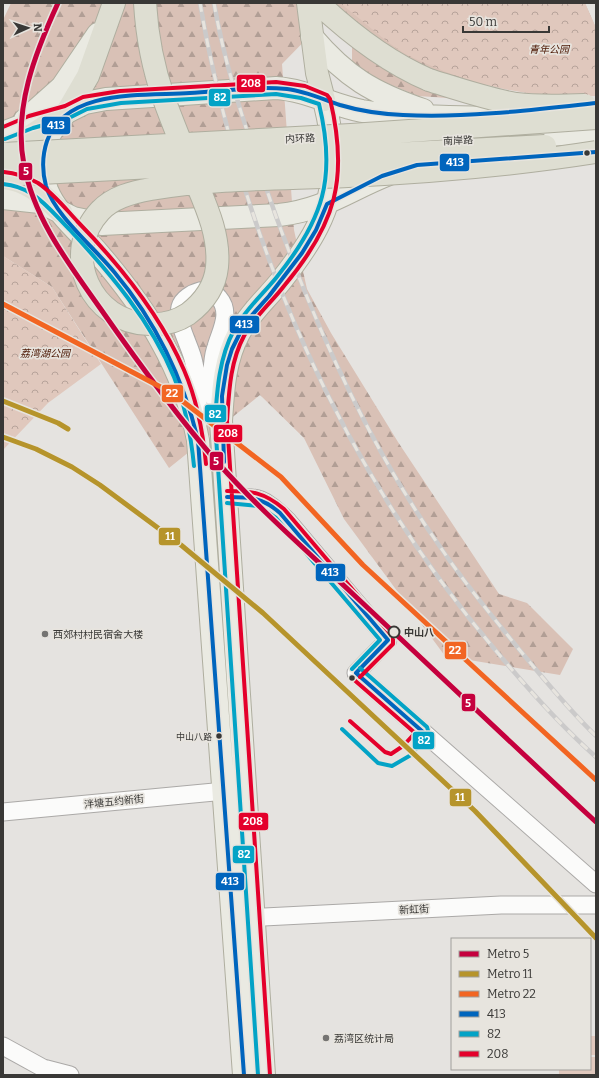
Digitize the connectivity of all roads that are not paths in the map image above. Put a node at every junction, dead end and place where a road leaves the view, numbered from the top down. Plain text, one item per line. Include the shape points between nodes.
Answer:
1 (145, 3) edge
2 (308, 3) edge
3 (318, 3) edge
4 (112, 10) edge
5 (312, 37) junction
6 (62, 87) junction
7 (324, 100) junction
8 (596, 104) edge
9 (67, 112) junction
10 (388, 114) junction
11 (440, 116) junction
12 (596, 117) edge
13 (40, 119) junction
14 (596, 132) edge
15 (7, 142) edge
16 (596, 144) edge
17 (383, 148) junction
18 (596, 152) edge
19 (3, 177) edge
20 (332, 181) junction
21 (3, 198) edge
22 (327, 204) junction
23 (61, 212) junction
24 (221, 422) junction
25 (198, 440) junction
26 (227, 497) junction
27 (225, 791) junction
28 (3, 812) edge
29 (596, 884) edge
30 (596, 906) edge
31 (243, 918) junction
32 (3, 1046) edge
33 (43, 1072) edge
34 (70, 1075) edge
35 (244, 1075) edge
36 (264, 1075) edge

1 - 18 highway, bridge via 154,66 165,101 192,171 195,178 198,185 212,223 217,268 214,281 204,298 194,310 182,318 158,325 132,323 101,305 88,285 82,262 84,239 90,225 100,212 121,197 191,184 198,184 275,179 349,176 500,165
2 - 5 highway
3 - 8 highway, bridge via 370,47 398,65 429,80 517,104
4 - 6 main road
4 - 9 highway via 88,76
5 - 7 highway
5 - 11 main road via 342,68 364,85
6 - 13 main road
6 - 15 main road
7 - 9 main road via 288,89 259,89 106,99 85,103
7 - 10 main road
7 - 20 main road via 332,143
8 - 11 main road
9 - 13 main road
9 - 15 highway
9 - 23 main road via 46,140 44,154 44,180
10 - 11 main road
10 - 17 street via 380,129
11 - 12 main road via 525,119
12 - 15 highway, 内环路, bridge via 351,135
13 - 15 main road
14 - 17 main road, 南岸路 via 429,142
16 - 19 highway, bridge
17 - 20 main road, 南岸路 via 365,155
18 - 22 main road via 418,165 399,169
19 - 23 highway via 26,184 45,196
20 - 22 main road
21 - 23 main road via 40,202
22 - 23 main road via 297,213 279,215 109,224 81,220
22 - 24 main road via 313,238 239,333 224,375
23 - 25 main road via 123,282 161,338 186,392
24 - 25 street via 215,400 212,370 215,349 225,320 224,309 217,295 198,292 182,302 180,312 198,383
24 - 26 main road
25 - 27 main road
26 - 29 street via 257,497 270,504 288,521 388,640 356,673
26 - 31 main road
27 - 28 street, 泮塘五约新街
27 - 31 main road
30 - 31 street, 新虹街 via 501,905
31 - 35 main road
31 - 36 main road
32 - 33 street
33 - 34 street

